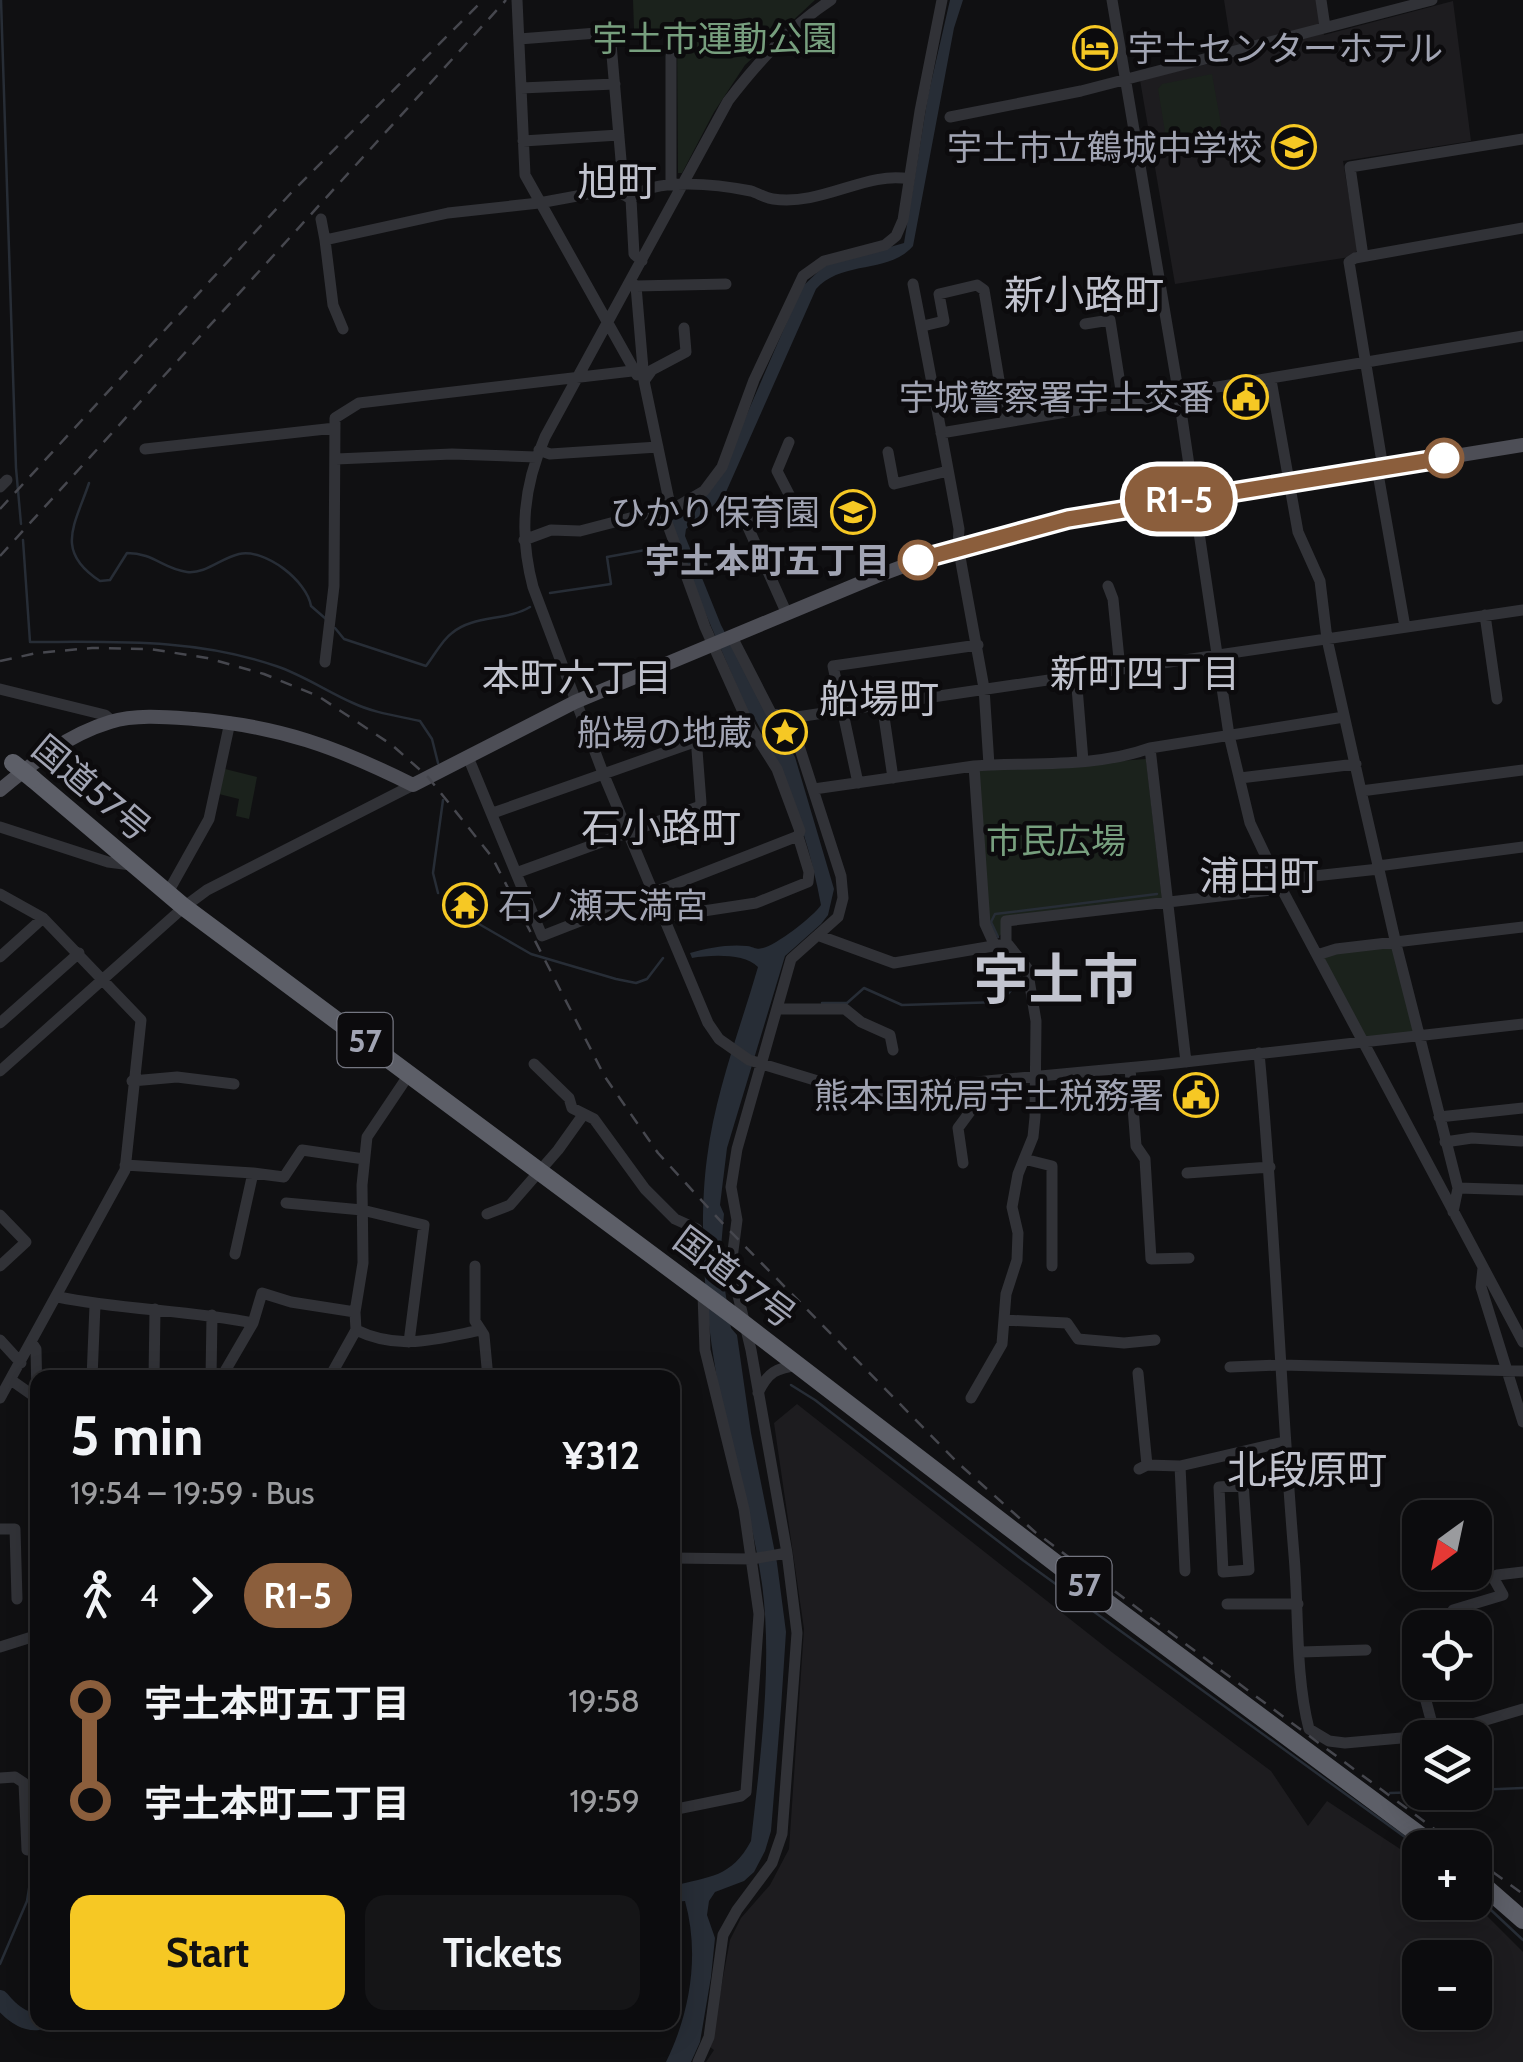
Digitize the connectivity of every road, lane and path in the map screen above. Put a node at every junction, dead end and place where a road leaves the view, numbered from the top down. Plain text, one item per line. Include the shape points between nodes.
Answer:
1 (517, 0) edge
2 (832, 0) edge
3 (942, 0) edge
4 (1112, 0) edge
5 (1321, 0) edge
6 (1432, 0) edge
7 (1326, 27) junction
8 (518, 39) junction
9 (671, 56) dead end
10 (1124, 79) junction
11 (615, 84) junction
12 (521, 88) junction
13 (950, 117) dead end
14 (619, 135) junction
15 (1523, 139) edge
16 (523, 142) junction
17 (909, 179) junction
18 (677, 184) junction
19 (627, 197) junction
20 (539, 203) junction
21 (321, 219) dead end
22 (1523, 228) edge
23 (326, 240) junction
24 (1363, 256) junction
25 (642, 261) junction
26 (634, 284) junction
27 (726, 284) dead end
28 (913, 284) dead end
29 (608, 324) junction
30 (1085, 324) dead end
31 (923, 326) junction
32 (684, 328) dead end
33 (343, 330) dead end
34 (1523, 336) edge
35 (1365, 362) junction
36 (632, 371) junction
37 (577, 378) junction
38 (1271, 380) junction
39 (644, 381) junction
40 (1178, 393) junction
41 (1123, 403) junction
42 (1006, 422) junction
43 (335, 428) junction
44 (942, 433) junction
45 (789, 442) dead end
46 (1523, 445) edge
47 (658, 446) junction
48 (145, 449) dead end
49 (888, 452) dead end
50 (538, 454) junction
51 (336, 459) junction
52 (1380, 468) junction
53 (948, 471) junction
54 (1289, 482) junction
55 (1194, 498) junction
56 (668, 514) junction
57 (524, 540) junction
58 (958, 546) junction
59 (702, 565) dead end
60 (684, 572) junction
61 (1108, 586) dead end
62 (1523, 610) edge
63 (787, 614) junction
64 (1485, 616) junction
65 (1405, 627) junction
66 (1326, 639) junction
67 (722, 641) junction
68 (978, 645) junction
69 (1219, 655) junction
70 (325, 662) dead end
71 (1120, 669) junction
72 (1076, 675) junction
73 (984, 688) junction
74 (0, 690) edge
75 (1496, 699) dead end
76 (575, 702) junction
77 (882, 703) junction
78 (842, 710) junction
79 (1344, 717) junction
80 (790, 718) junction
81 (112, 721) junction
82 (230, 722) junction
83 (748, 723) junction
84 (1229, 734) junction
85 (704, 740) junction
86 (1150, 748) junction
87 (468, 757) junction
88 (6, 758) edge
89 (1083, 760) junction
90 (989, 764) junction
91 (1356, 764) junction
92 (974, 766) junction
93 (1523, 770) edge
94 (603, 773) junction
95 (893, 778) junction
96 (1240, 778) junction
97 (858, 783) junction
98 (413, 785) junction
99 (814, 789) junction
100 (0, 790) edge
101 (1361, 791) junction
102 (493, 813) junction
103 (0, 827) edge
104 (628, 831) junction
105 (798, 836) junction
106 (1523, 847) edge
107 (131, 865) junction
108 (1379, 867) junction
109 (516, 873) junction
110 (1279, 884) junction
111 (653, 891) junction
112 (0, 894) edge
113 (167, 894) junction
114 (1169, 900) junction
115 (184, 907) junction
116 (664, 917) junction
117 (43, 918) junction
118 (1523, 927) edge
119 (820, 936) junction
120 (1001, 944) junction
121 (1396, 944) junction
122 (79, 954) junction
123 (1316, 955) junction
124 (0, 957) edge
125 (103, 978) junction
126 (777, 1009) junction
127 (0, 1023) edge
128 (1523, 1024) edge
129 (1420, 1035) junction
130 (1364, 1042) junction
131 (893, 1050) dead end
132 (1259, 1053) junction
133 (755, 1061) junction
134 (1186, 1062) junction
135 (534, 1064) dead end
136 (1130, 1068) junction
137 (0, 1071) edge
138 (410, 1073) junction
139 (1036, 1077) junction
140 (132, 1081) junction
141 (975, 1083) junction
142 (234, 1084) dead end
143 (1523, 1108) edge
144 (583, 1115) junction
145 (1439, 1117) junction
146 (1445, 1142) junction
147 (1521, 1142) edge
148 (364, 1158) junction
149 (1024, 1159) junction
150 (963, 1163) dead end
151 (125, 1165) junction
152 (1270, 1167) junction
153 (540, 1172) junction
154 (253, 1173) junction
155 (1186, 1173) dead end
156 (1458, 1188) junction
157 (1523, 1190) edge
158 (286, 1202) dead end
159 (362, 1210) junction
160 (1452, 1212) junction
161 (487, 1214) dead end
162 (0, 1215) edge
163 (697, 1229) dead end
164 (235, 1254) dead end
165 (1189, 1258) dead end
166 (0, 1266) edge
167 (475, 1266) dead end
168 (1052, 1266) dead end
169 (1483, 1268) junction
170 (703, 1294) junction
171 (58, 1297) junction
172 (95, 1304) junction
173 (155, 1309) junction
174 (355, 1312) junction
175 (212, 1315) junction
176 (739, 1320) junction
177 (1004, 1320) junction
178 (253, 1322) junction
179 (356, 1330) junction
180 (481, 1330) junction
181 (0, 1340) edge
182 (1156, 1340) dead end
183 (409, 1342) junction
184 (1523, 1342) edge
185 (32, 1343) junction
186 (21, 1363) junction
187 (799, 1365) junction
188 (1282, 1365) junction
189 (1230, 1367) dead end
190 (36, 1370) edge
191 (92, 1370) edge
192 (154, 1370) edge
193 (211, 1370) edge
194 (226, 1370) edge
195 (334, 1370) edge
196 (487, 1370) edge
197 (1509, 1370) junction
198 (1523, 1371) edge
199 (1138, 1373) dead end
200 (11, 1380) junction
201 (758, 1393) junction
202 (30, 1394) edge
203 (0, 1398) edge
204 (971, 1398) dead end
205 (1523, 1422) edge
206 (1284, 1442) junction
207 (1241, 1452) junction
208 (1180, 1466) junction
209 (1244, 1485) junction
210 (0, 1528) edge
211 (784, 1553) junction
212 (680, 1558) edge
213 (753, 1559) junction
214 (1185, 1571) dead end
215 (1523, 1572) edge
216 (16, 1599) dead end
217 (1227, 1604) dead end
218 (1298, 1604) junction
219 (1453, 1610) dead end
220 (30, 1637) edge
221 (0, 1646) edge
222 (1366, 1650) dead end
223 (1301, 1652) junction
224 (1523, 1709) edge
225 (1485, 1720) edge
226 (1402, 1738) edge
227 (0, 1778) edge
228 (680, 1808) edge
229 (1413, 1830) edge
230 (30, 1850) edge
231 (1492, 1893) edge
232 (1523, 1920) edge
233 (698, 2062) edge

1 - 8 street
2 - 18 street via 756,64
3 - 17 street
4 - 10 street
5 - 7 street
6 - 7 street
7 - 10 street
8 - 11 street via 610,32
8 - 12 street
9 - 18 street
10 - 13 street
10 - 40 street
11 - 12 street
11 - 14 street
12 - 16 street
14 - 16 street
14 - 19 street
15 - 24 street via 1350,167
16 - 20 street via 525,175
17 - 18 street via 889,176 820,196 773,199
17 - 56 street via 896,236 824,261 803,276 722,467 704,491
18 - 19 street
18 - 25 street
19 - 20 street via 615,189
19 - 25 street via 634,254
20 - 23 street via 448,213
20 - 29 street
21 - 23 street
22 - 24 street
23 - 33 street via 333,305
24 - 35 street via 1348,262
25 - 26 street
26 - 27 street
26 - 29 street
26 - 39 street
28 - 31 street
29 - 36 street
29 - 37 street
30 - 41 street via 1110,320
31 - 42 street via 944,321 939,294 978,285 984,290
31 - 44 street
32 - 39 street via 686,352
34 - 35 street
35 - 38 street
35 - 52 street
36 - 37 street
36 - 39 street
37 - 43 street via 359,403 335,418
37 - 50 street
38 - 40 street
38 - 54 street
39 - 47 street
40 - 41 street
40 - 55 street
41 - 42 street
42 - 44 street
43 - 48 street
43 - 51 street
44 - 53 street
45 - 63 street via 777,471 793,502 748,525
46 - 52 main road
47 - 50 street
47 - 56 street
49 - 53 street via 894,484
50 - 51 street
50 - 57 street
51 - 70 street
52 - 54 main road
52 - 65 street
53 - 58 street
54 - 55 main road
54 - 66 street via 1298,532 1320,580
55 - 58 main road
55 - 69 street
56 - 57 street
56 - 60 street
57 - 76 street via 533,587
58 - 63 main road
58 - 68 street
59 - 60 street
60 - 67 street
61 - 71 street
62 - 64 street
63 - 67 main road
64 - 65 street
64 - 75 street
65 - 66 street
66 - 69 street
66 - 79 street
67 - 76 main road
67 - 80 street via 771,713
67 - 83 street
68 - 73 street
68 - 78 street via 833,666
69 - 71 street
69 - 84 street
71 - 72 street
72 - 73 street
72 - 89 street
73 - 77 street
73 - 90 street
74 - 81 street
76 - 87 main road
76 - 94 street
77 - 78 street
77 - 95 street
78 - 80 street
78 - 97 street
79 - 84 street
79 - 91 street
80 - 99 street
81 - 82 main road
81 - 100 main road via 54,746
82 - 98 main road via 326,745
82 - 113 street via 209,819
83 - 85 street
83 - 105 street via 778,769
84 - 86 street
84 - 96 street
85 - 94 street
85 - 104 street via 696,750 698,807
86 - 89 street
86 - 114 street
87 - 98 main road
87 - 102 street
88 - 107 highway, 国道57号 / 57, bridge
89 - 90 street
90 - 92 street
91 - 96 street
91 - 101 street
92 - 95 street
92 - 120 street via 985,924
93 - 101 street
94 - 102 street
94 - 104 street
95 - 97 street
96 - 110 street via 1250,823
97 - 99 street
98 - 115 street
99 - 119 street via 843,898 838,917
101 - 108 street
102 - 109 street
103 - 107 street
104 - 109 street
104 - 111 street
105 - 111 street
105 - 116 street via 808,882 756,903
106 - 108 street
107 - 113 highway, 国道57号 / 57
108 - 110 street
108 - 121 street
109 - 111 street via 542,936
110 - 114 street
110 - 123 street
111 - 116 street
112 - 117 street
113 - 115 highway, 国道57号 / 57
114 - 120 street via 1006,922
114 - 134 street
115 - 125 street
115 - 138 highway, 国道57号 / 57
116 - 133 street via 708,1023 719,1040
117 - 122 street
117 - 124 street
118 - 121 street
119 - 120 street via 894,963
119 - 126 street via 791,959
120 - 139 street via 1027,968
121 - 123 street
121 - 129 street
122 - 125 street
122 - 127 street
123 - 130 street
125 - 137 street
125 - 140 street via 141,1020
126 - 131 street via 846,1009 890,1035
126 - 133 street
128 - 129 street
129 - 130 street
129 - 145 street
130 - 132 street
130 - 160 street
132 - 134 street
132 - 152 street
133 - 141 street via 865,1090
133 - 176 street via 731,1186
134 - 136 street
135 - 144 street
136 - 139 street
136 - 165 street via 1151,1258
138 - 148 street via 368,1137
138 - 153 highway, 国道57号 / 57
139 - 141 street
139 - 149 street via 1033,1137
140 - 142 street via 177,1077
140 - 151 street
141 - 150 street via 975,1106 958,1128
143 - 145 street
144 - 153 street
144 - 163 street via 594,1119 675,1219
145 - 146 street
146 - 147 street
146 - 156 street
148 - 154 street via 302,1150 284,1177
148 - 159 street
149 - 168 street via 1052,1166
149 - 177 street via 1012,1207 1017,1260
151 - 154 street
151 - 171 street
152 - 155 street
152 - 188 street
153 - 161 street via 510,1205
153 - 170 highway, 国道57号 / 57
154 - 164 street
156 - 157 street
156 - 160 street
158 - 159 street
159 - 174 street via 364,1263
159 - 183 street via 424,1225
160 - 169 street
162 - 166 street via 26,1242
167 - 180 street via 475,1321
169 - 184 street
169 - 197 street via 1481,1287
170 - 176 highway, 国道57号 / 57
170 - 213 street via 704,1350
171 - 172 street
171 - 185 street
172 - 173 street
172 - 191 street
173 - 175 street
173 - 192 street
174 - 178 street via 262,1293
174 - 179 street
175 - 178 street
175 - 193 street
176 - 187 highway, 国道57号 / 57
176 - 201 street
177 - 182 street via 1067,1323 1078,1338
177 - 204 street via 1002,1344
178 - 194 street
179 - 183 street
179 - 195 street
180 - 183 street
180 - 196 street
181 - 186 street
185 - 186 street
185 - 190 street
186 - 200 street
187 - 201 street via 777,1368
187 - 229 highway, 国道57号 / 57
188 - 189 street
188 - 197 street
188 - 206 street
197 - 198 street
197 - 205 street
199 - 208 street via 1143,1467
200 - 202 street
200 - 203 street
201 - 211 street
206 - 207 street
206 - 218 street
207 - 208 street
207 - 209 street
208 - 214 street
209 - 209 street via 1250,1570 1223,1572 1220,1487
210 - 216 street via 15,1530
211 - 213 street
211 - 233 street via 797,1619 782,1834 772,1863 724,1935 709,2036
212 - 213 street
213 - 228 street via 759,1614 746,1792
215 - 219 street via 1497,1575 1503,1595
217 - 218 street
218 - 223 street
220 - 221 street
222 - 223 street
223 - 226 street via 1309,1729 1346,1743
224 - 225 street
227 - 230 street via 24,1783
231 - 232 highway

